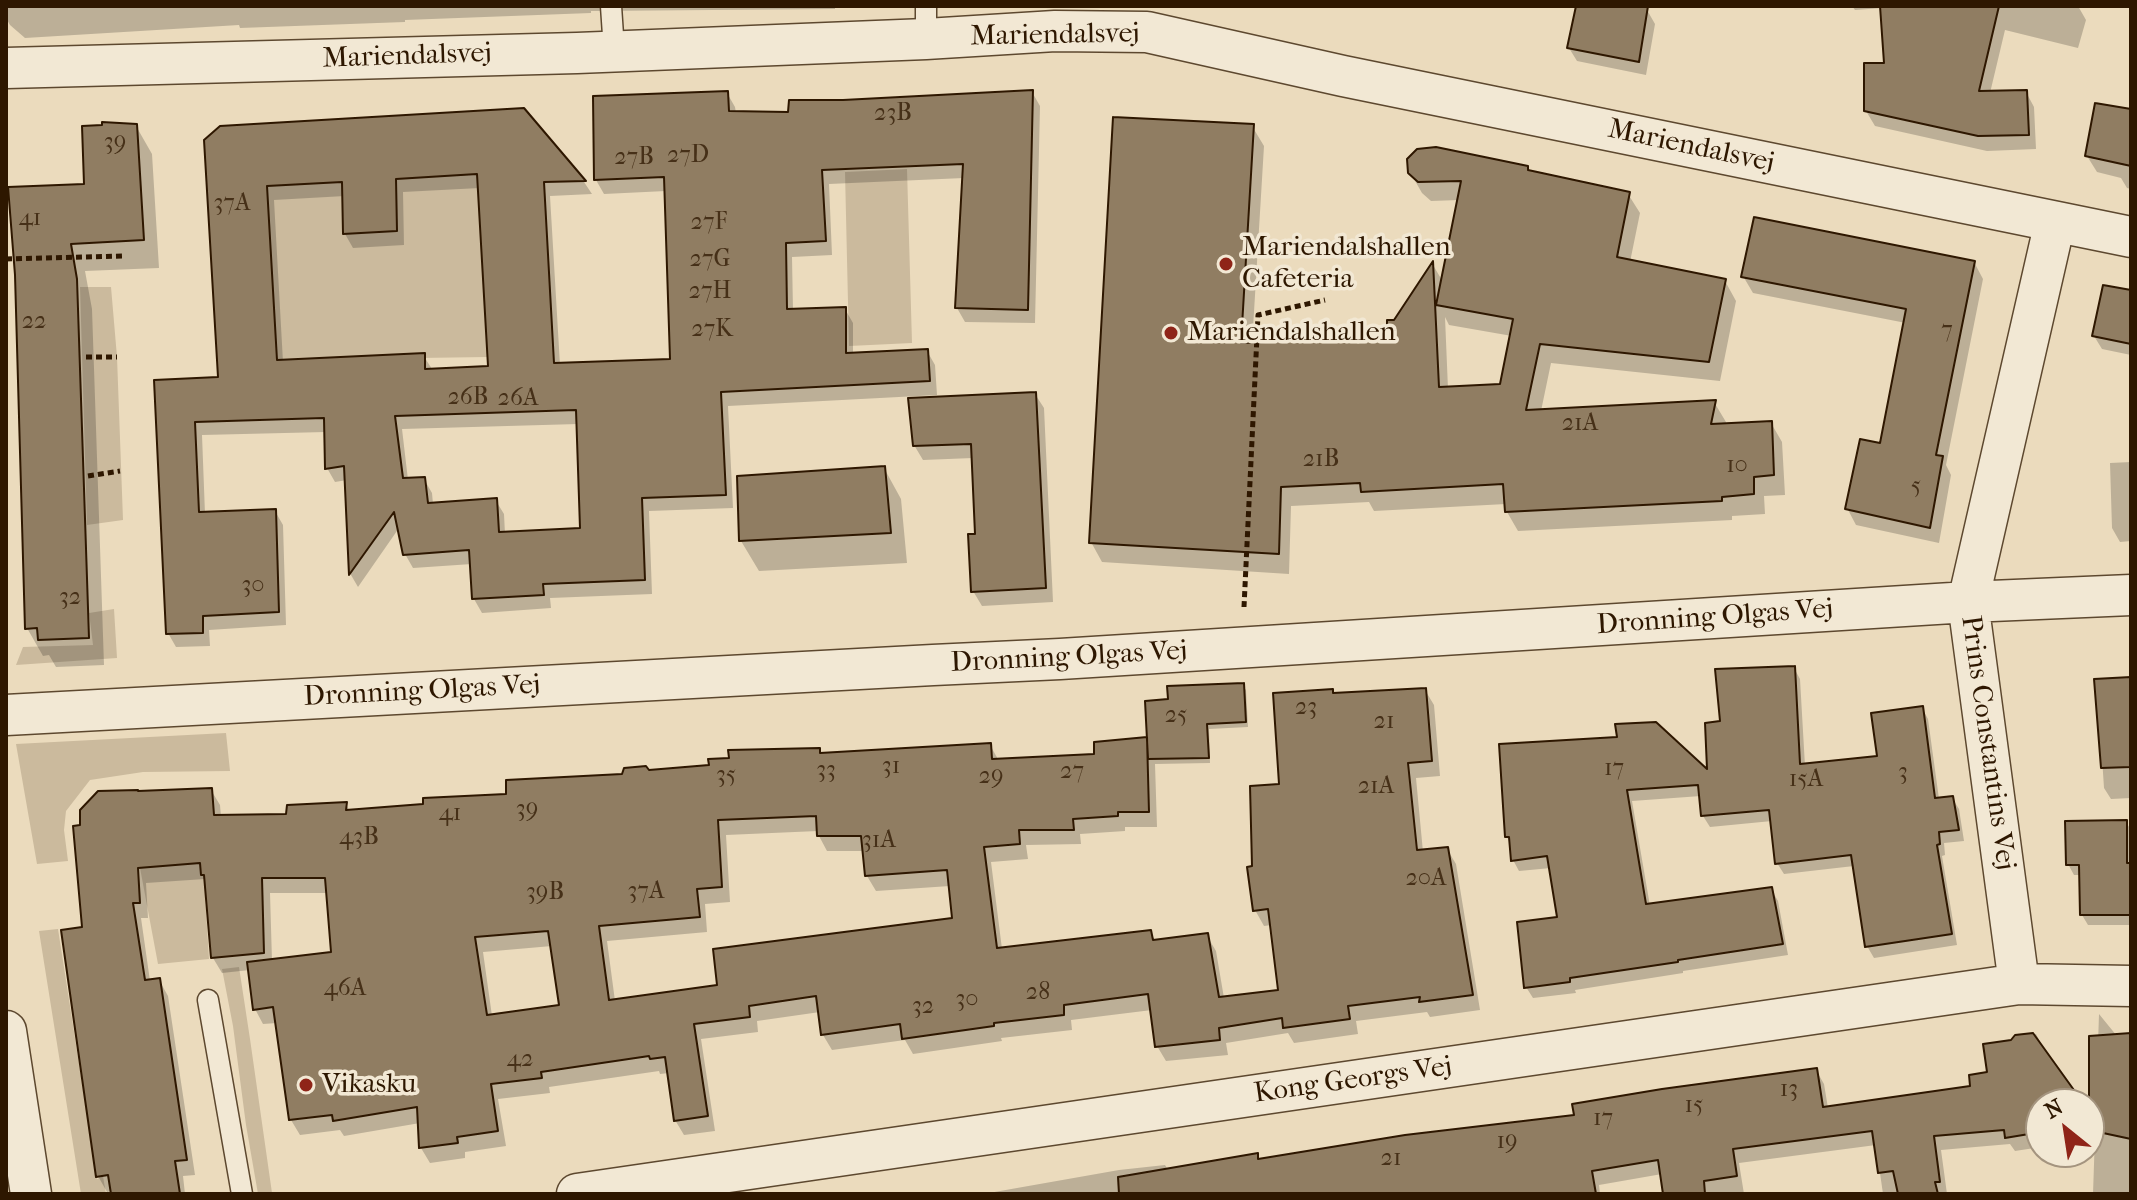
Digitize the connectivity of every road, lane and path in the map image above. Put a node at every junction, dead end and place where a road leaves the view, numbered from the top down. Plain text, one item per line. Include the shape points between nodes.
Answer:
1 (611, 6) edge
2 (926, 22) edge
3 (614, 50) junction
4 (6, 68) edge
5 (2055, 222) junction
6 (2131, 237) edge
7 (125, 256) dead end
8 (6, 259) edge
9 (1325, 300) dead end
10 (86, 357) dead end
11 (117, 357) dead end
12 (120, 471) dead end
13 (88, 476) dead end
14 (2131, 595) edge
15 (1968, 602) junction
16 (1243, 648) junction
17 (6, 715) edge
18 (2019, 984) junction
19 (2131, 986) edge
20 (208, 1000) dead end
21 (6, 1031) edge
22 (31, 1194) edge
23 (242, 1194) edge
24 (577, 1194) edge

1 - 3 lane
2 - 3 street, Mariendalsvej
2 - 5 street, Mariendalsvej via 1147,32
3 - 4 street, Mariendalsvej
5 - 6 street, Mariendalsvej
5 - 15 street, Prins Constantins Vej
7 - 8 path
9 - 16 path via 1258,315
10 - 11 path
12 - 13 path
14 - 15 street, Dronning Olgas Vej
15 - 16 street, Dronning Olgas Vej
15 - 18 street, Prins Constantins Vej
16 - 17 street, Dronning Olgas Vej
18 - 19 street, Kong Georgs Vej
18 - 24 street, Kong Georgs Vej
20 - 23 lane
21 - 22 street

